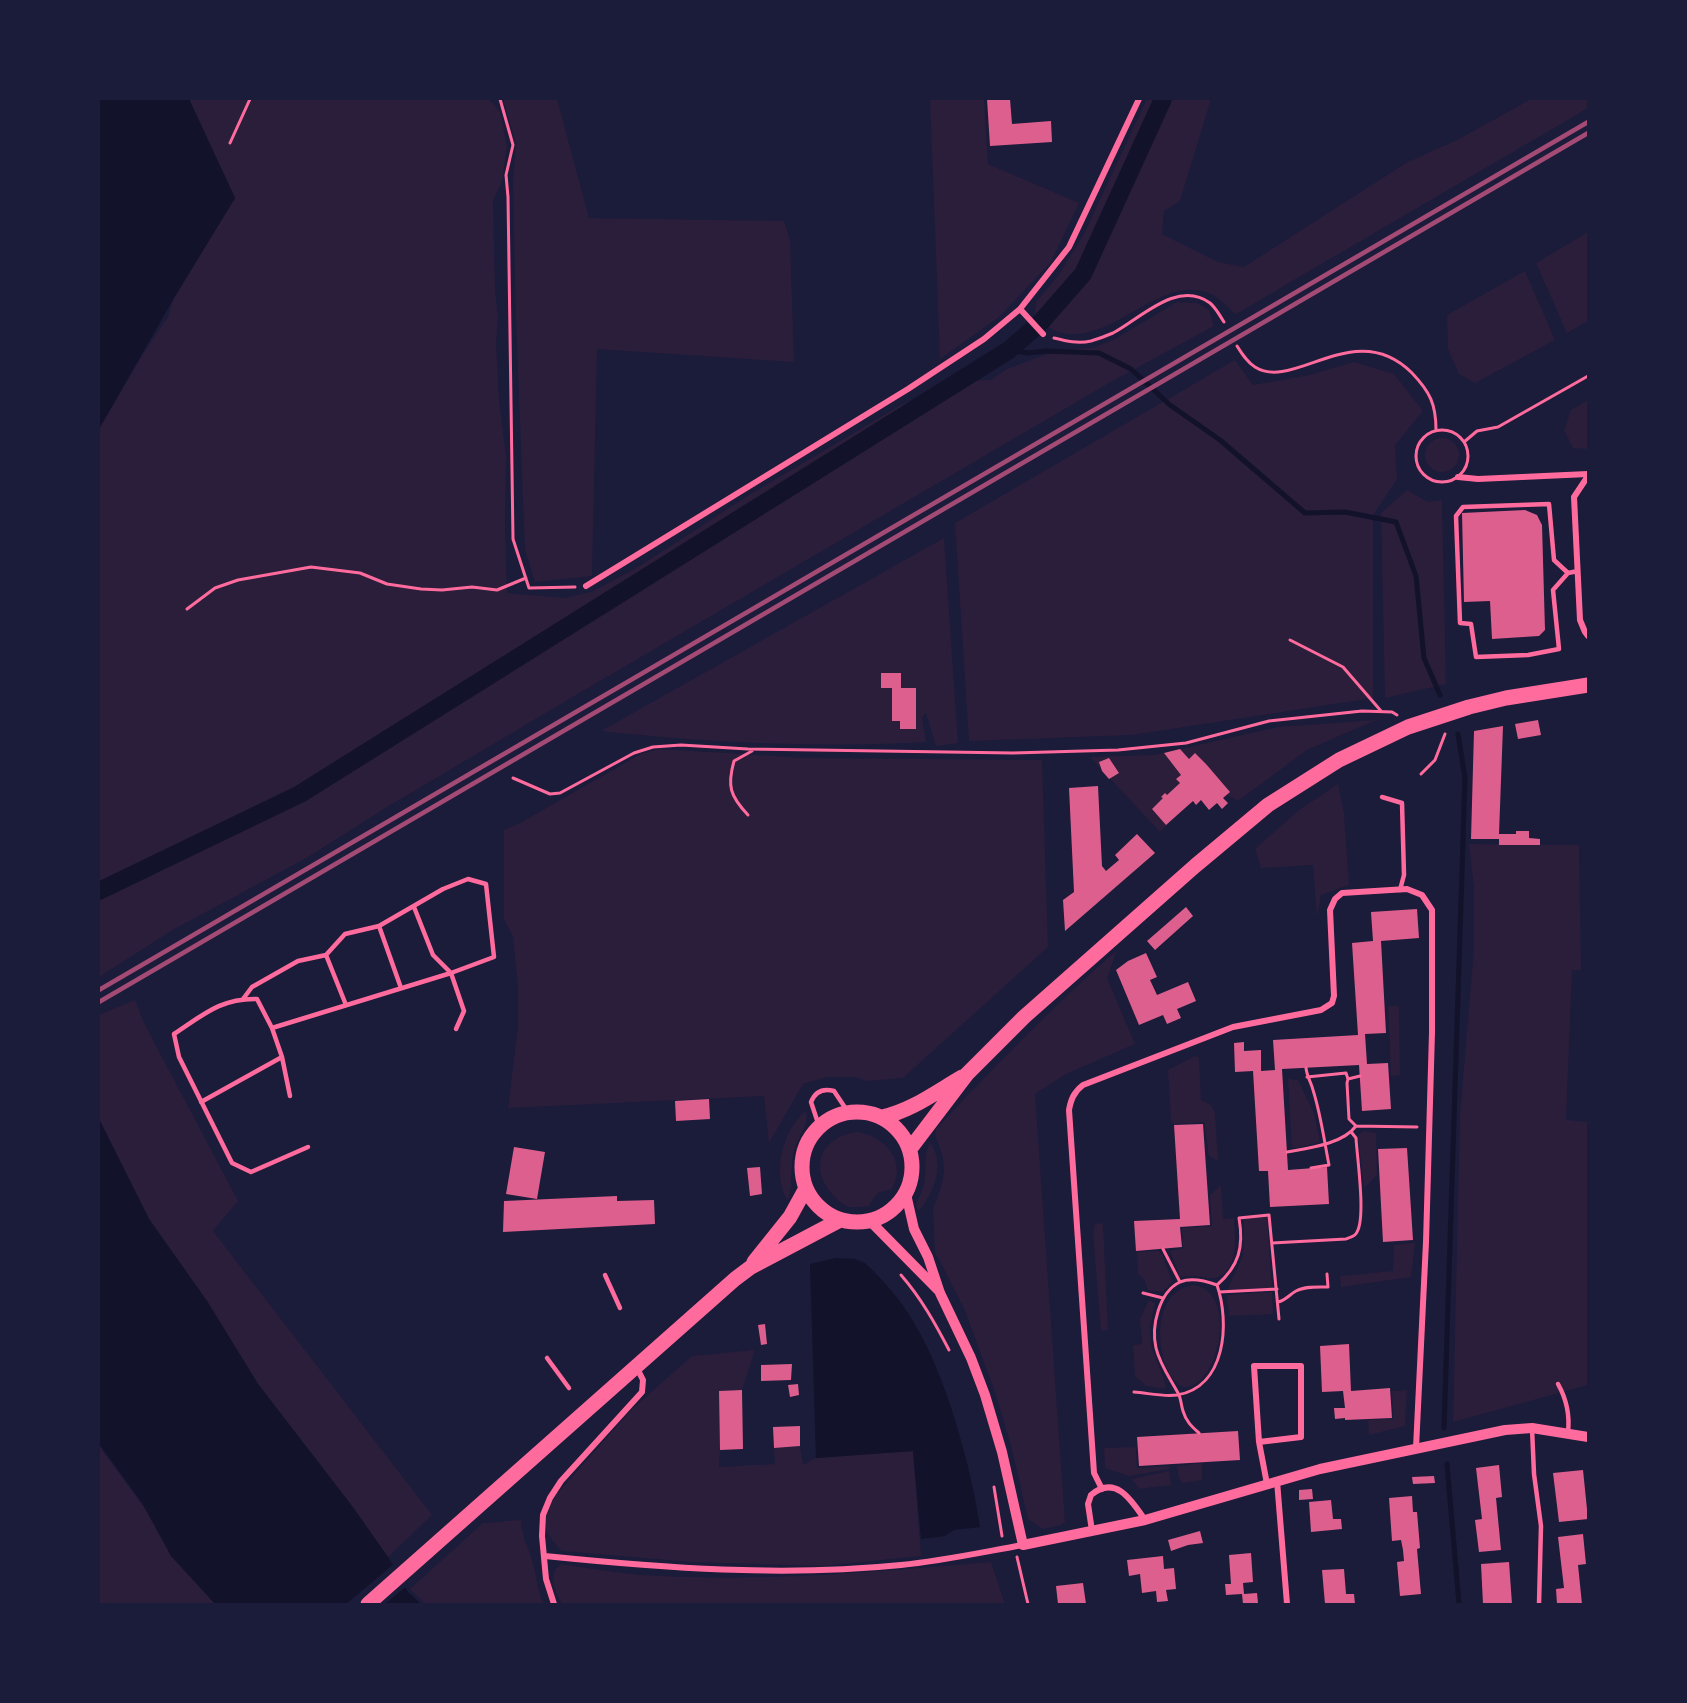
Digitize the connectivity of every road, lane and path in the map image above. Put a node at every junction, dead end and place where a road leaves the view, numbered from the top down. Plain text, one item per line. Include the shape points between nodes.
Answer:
1 (250, 99) edge
2 (500, 99) edge
3 (1139, 99) edge
4 (230, 143) dead end
5 (1020, 309) junction
6 (1224, 322) dead end
7 (1043, 333) joint
8 (1237, 346) dead end
9 (1588, 376) edge
10 (1436, 430) junction
11 (1464, 442) junction
12 (1588, 475) edge
13 (1458, 477) junction
14 (1578, 571) junction
15 (1568, 573) junction
16 (526, 578) junction
17 (586, 586) joint
18 (188, 609) dead end
19 (1588, 636) edge
20 (1290, 640) dead end
21 (1588, 685) edge
22 (1381, 711) junction
23 (1408, 727) junction
24 (1445, 734) dead end
25 (753, 750) junction
26 (1421, 774) dead end
27 (513, 778) dead end
28 (1382, 797) dead end
29 (748, 815) dead end
30 (1400, 890) junction
31 (414, 907) junction
32 (379, 926) junction
33 (326, 955) junction
34 (451, 972) junction
35 (401, 988) junction
36 (243, 999) junction
37 (346, 1005) junction
38 (272, 1028) junction
39 (456, 1029) dead end
40 (282, 1057) junction
41 (1306, 1068) dead end
42 (967, 1074) junction
43 (1306, 1077) junction
44 (1360, 1077) dead end
45 (1348, 1079) junction
46 (290, 1096) dead end
47 (201, 1102) junction
48 (848, 1112) junction
49 (882, 1117) junction
50 (819, 1126) junction
51 (1356, 1126) junction
52 (1429, 1127) junction
53 (1352, 1133) junction
54 (1325, 1143) junction
55 (309, 1147) dead end
56 (910, 1149) junction
57 (1287, 1152) dead end
58 (1311, 1168) dead end
59 (806, 1188) junction
60 (906, 1194) junction
61 (840, 1220) junction
62 (870, 1221) junction
63 (1272, 1243) junction
64 (1163, 1249) dead end
65 (751, 1267) junction
66 (901, 1274) dead end
67 (605, 1275) dead end
68 (1327, 1275) dead end
69 (1180, 1282) junction
70 (1217, 1285) junction
71 (1277, 1289) junction
72 (1219, 1292) junction
73 (940, 1293) junction
74 (1143, 1293) dead end
75 (1163, 1298) junction
76 (1278, 1302) junction
77 (620, 1308) dead end
78 (1279, 1319) dead end
79 (951, 1352) dead end
80 (547, 1358) dead end
81 (636, 1367) junction
82 (1558, 1384) dead end
83 (568, 1388) dead end
84 (1134, 1392) dead end
85 (1179, 1394) junction
86 (1532, 1428) junction
87 (1568, 1432) junction
88 (1198, 1433) dead end
89 (1588, 1437) edge
90 (1259, 1442) junction
91 (1416, 1448) junction
92 (1272, 1483) junction
93 (993, 1485) dead end
94 (1102, 1489) junction
95 (1145, 1520) junction
96 (1092, 1532) junction
97 (1019, 1545) junction
98 (1005, 1548) junction
99 (545, 1556) junction
100 (369, 1604) edge
101 (554, 1604) edge
102 (1028, 1604) edge
103 (1287, 1604) edge
104 (1539, 1604) edge

1 - 4 path
2 - 16 path via 513,145 506,175 513,539
3 - 5 street via 1069,247
5 - 7 street
5 - 17 street via 984,339 908,389
6 - 7 path via 1213,305 1188,297 1156,305 1113,333 1088,342 1071,342
8 - 10 path via 1251,365 1268,372 1355,351 1387,355 1407,368 1424,387 1434,404
9 - 11 path via 1498,427 1477,430
10 - 11 path via 1446,430
10 - 13 path via 1418,445 1418,468 1433,481 1442,483
11 - 13 path via 1467,461
12 - 13 street
12 - 14 street via 1574,497
14 - 15 lane
14 - 19 street via 1580,620
15 - 15 lane via 1553,590 1559,649 1476,657 1471,624 1460,623 1456,516 1463,507 1550,504 1554,560
16 - 17 path via 529,588
16 - 18 path via 497,590 431,589 387,584 360,573 311,567 238,580 215,588
20 - 22 path via 1343,667
21 - 23 main road via 1506,698
22 - 23 path via 1402,717
22 - 25 path via 1269,721 1186,743 1118,750
23 - 42 main road via 1339,760 1268,805 1024,1017
24 - 26 path via 1435,760
25 - 27 path via 653,747 621,759 560,793 550,794
25 - 29 path via 734,761 729,779 731,791
28 - 30 lane via 1402,803 1404,875
30 - 52 street via 1422,895 1432,910
30 - 94 street via 1342,893 1335,899 1330,910 1334,996 1332,1003 1321,1010 1233,1027 1075,1091 1069,1110 1076,1218 1094,1473
31 - 32 lane
31 - 34 lane via 434,955
31 - 34 lane via 468,879 486,884 494,957
32 - 33 lane via 345,934
32 - 35 lane
33 - 36 lane via 298,961 252,987
33 - 37 lane
34 - 35 lane
34 - 39 lane via 464,1011
35 - 37 lane
36 - 38 lane via 257,999
36 - 47 lane via 218,1005 174,1034 179,1057
37 - 38 lane
38 - 40 lane
40 - 46 lane
40 - 47 lane
41 - 43 path
42 - 49 main road via 910,1108
42 - 56 main road
43 - 45 path via 1346,1073
43 - 54 path via 1313,1090
44 - 45 path
45 - 51 path via 1349,1119
47 - 55 lane via 232,1163 250,1172
48 - 49 main road
48 - 50 main road
48 - 50 lane via 834,1091 819,1092 811,1102
49 - 56 main road via 899,1131
50 - 59 main road via 803,1155
51 - 52 path
51 - 53 path
52 - 91 street
53 - 54 path
53 - 63 path via 1356,1138 1361,1222 1358,1232 1346,1239
54 - 57 path
54 - 58 path via 1329,1166
56 - 60 main road via 912,1179
59 - 61 main road via 823,1211
59 - 65 main road via 790,1217
60 - 62 main road via 884,1216
60 - 73 street via 914,1229
61 - 62 main road
61 - 65 main road
62 - 73 street
63 - 70 path via 1269,1215 1239,1218 1238,1258 1230,1274
63 - 71 path
64 - 69 path
65 - 81 main road
66 - 79 path
67 - 77 lane
68 - 76 path via 1328,1287 1304,1288
69 - 70 path
69 - 75 path
70 - 72 path
71 - 72 path
71 - 76 path
72 - 85 path via 1222,1348 1207,1379
73 - 97 street via 985,1395 1002,1452
74 - 75 path
75 - 85 path via 1155,1346 1161,1366
76 - 78 path
80 - 83 lane
81 - 99 street via 643,1380 642,1392 561,1480 550,1498 543,1515
81 - 100 main road
82 - 87 lane via 1566,1400
84 - 85 path
85 - 88 path via 1182,1410
86 - 87 street
86 - 91 street
86 - 104 lane via 1541,1526
87 - 89 street
90 - 90 street via 1254,1366 1301,1366 1301,1437
90 - 92 street
91 - 92 street
92 - 95 street
92 - 103 street
93 - 98 path
94 - 95 street via 1117,1489 1126,1494
94 - 96 street via 1091,1495 1088,1504
95 - 96 street
96 - 97 street
97 - 98 street
97 - 102 path
98 - 99 street via 903,1565 823,1570 745,1571
99 - 101 street via 546,1579

